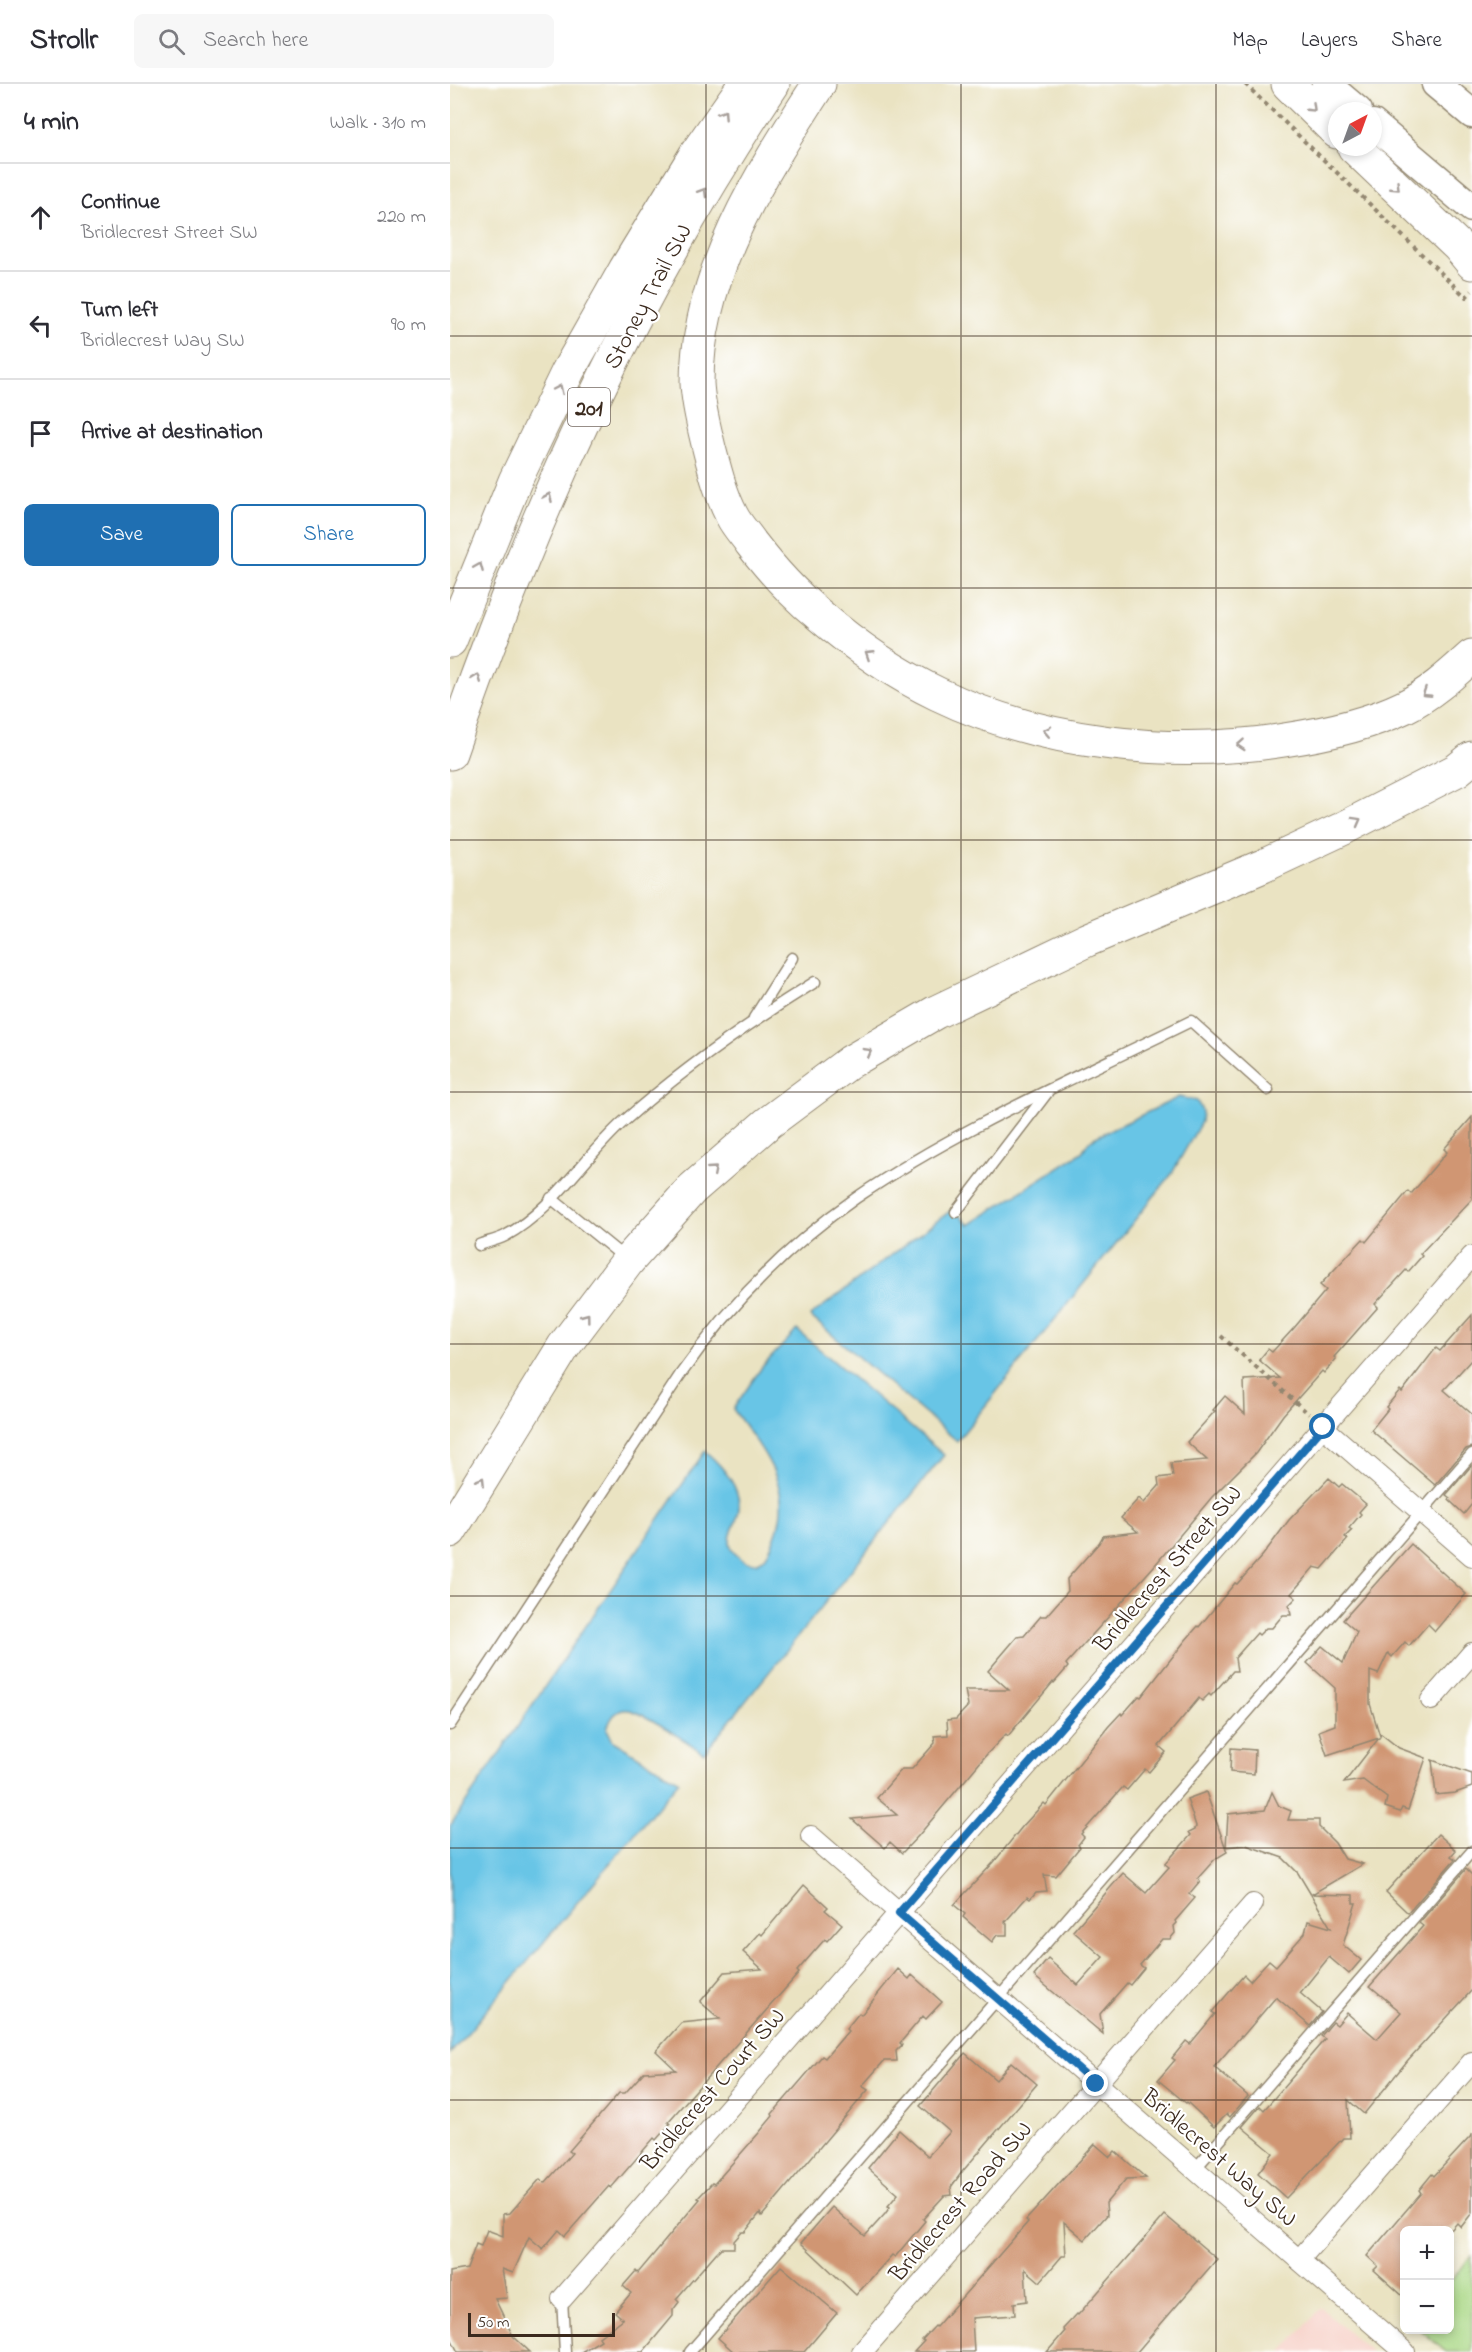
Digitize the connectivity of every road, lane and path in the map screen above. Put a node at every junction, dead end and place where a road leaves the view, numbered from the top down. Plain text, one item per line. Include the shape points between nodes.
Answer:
1 (745, 84) edge
2 (773, 84) edge
3 (819, 84) edge
4 (1245, 84) edge
5 (1288, 84) edge
6 (1326, 84) edge
7 (1436, 84) edge
8 (1347, 102) edge
9 (1472, 114) edge
10 (1328, 123) edge
11 (1382, 132) edge
12 (1363, 156) edge
13 (1472, 208) edge
14 (1472, 263) edge
15 (1472, 291) edge
16 (450, 641) edge
17 (1472, 657) edge
18 (1472, 736) edge
19 (450, 753) edge
20 (1472, 758) edge
21 (1391, 802) junction
22 (792, 958) dead end
23 (815, 982) dead end
24 (753, 1021) junction
25 (1268, 1090) dead end
26 (1048, 1091) junction
27 (551, 1198) junction
28 (956, 1212) dead end
29 (479, 1245) dead end
30 (1472, 1256) edge
31 (628, 1261) junction
32 (1221, 1336) dead end
33 (1323, 1427) junction
34 (1472, 1454) edge
35 (1422, 1512) junction
36 (450, 1531) edge
37 (1472, 1556) edge
38 (1472, 1653) edge
39 (1431, 1700) dead end
40 (450, 1725) edge
41 (811, 1836) dead end
42 (1472, 1851) edge
43 (1253, 1904) dead end
44 (899, 1913) junction
45 (998, 1998) junction
46 (1472, 2062) edge
47 (1096, 2084) junction
48 (1195, 2169) junction
49 (1299, 2260) junction
50 (562, 2299) joint
51 (566, 2352) edge
52 (690, 2352) edge
53 (862, 2352) edge
54 (1406, 2352) edge

16 -> 1 highway via 515,481 568,371 696,154
19 -> 2 highway, Stoney Trail SW / 201 via 532,533 576,432 683,227
17 -> 3 highway via 1405,707 1361,724 1259,744 1163,748 1067,735 978,711 937,694 864,651 800,599 732,518 703,422 697,388 698,353 725,247 775,153
4 - 15 path via 1466,297
5 -> 10 highway
6 - 8 main road
7 - 9 main road
11 - 13 main road
12 -> 14 highway
18 - 21 highway via 1447,761
20 - 21 highway via 1457,770
31 -> 21 highway via 692,1189 768,1123 850,1062 957,1002 1087,940 1263,866
22 - 24 lane
23 - 24 lane
24 - 27 lane via 656,1093 583,1161
25 - 26 lane via 1191,1021
26 - 28 lane
26 - 40 lane via 942,1145 856,1198 783,1256 746,1292 680,1375
27 - 29 lane via 504,1236
27 - 31 lane
30 - 33 street, Bridlecrest Street SW
36 -> 31 highway via 564,1346
32 - 33 path
33 - 35 street
33 - 44 street, Bridlecrest Street SW
34 - 35 lane
35 - 37 street
35 - 45 lane
38 - 39 street
41 - 44 street, Bridlecrest Way SW
42 - 48 lane
43 - 47 street, Bridlecrest Road SW
44 - 45 street, Bridlecrest Way SW
44 - 50 street, Bridlecrest Court SW
45 - 47 street, Bridlecrest Way SW
45 - 52 lane
46 - 49 street
47 - 48 street, Bridlecrest Way SW
47 - 53 street, Bridlecrest Road SW
48 - 49 street, Bridlecrest Way SW
49 - 54 street, Bridlecrest Way SW
50 - 51 lane

